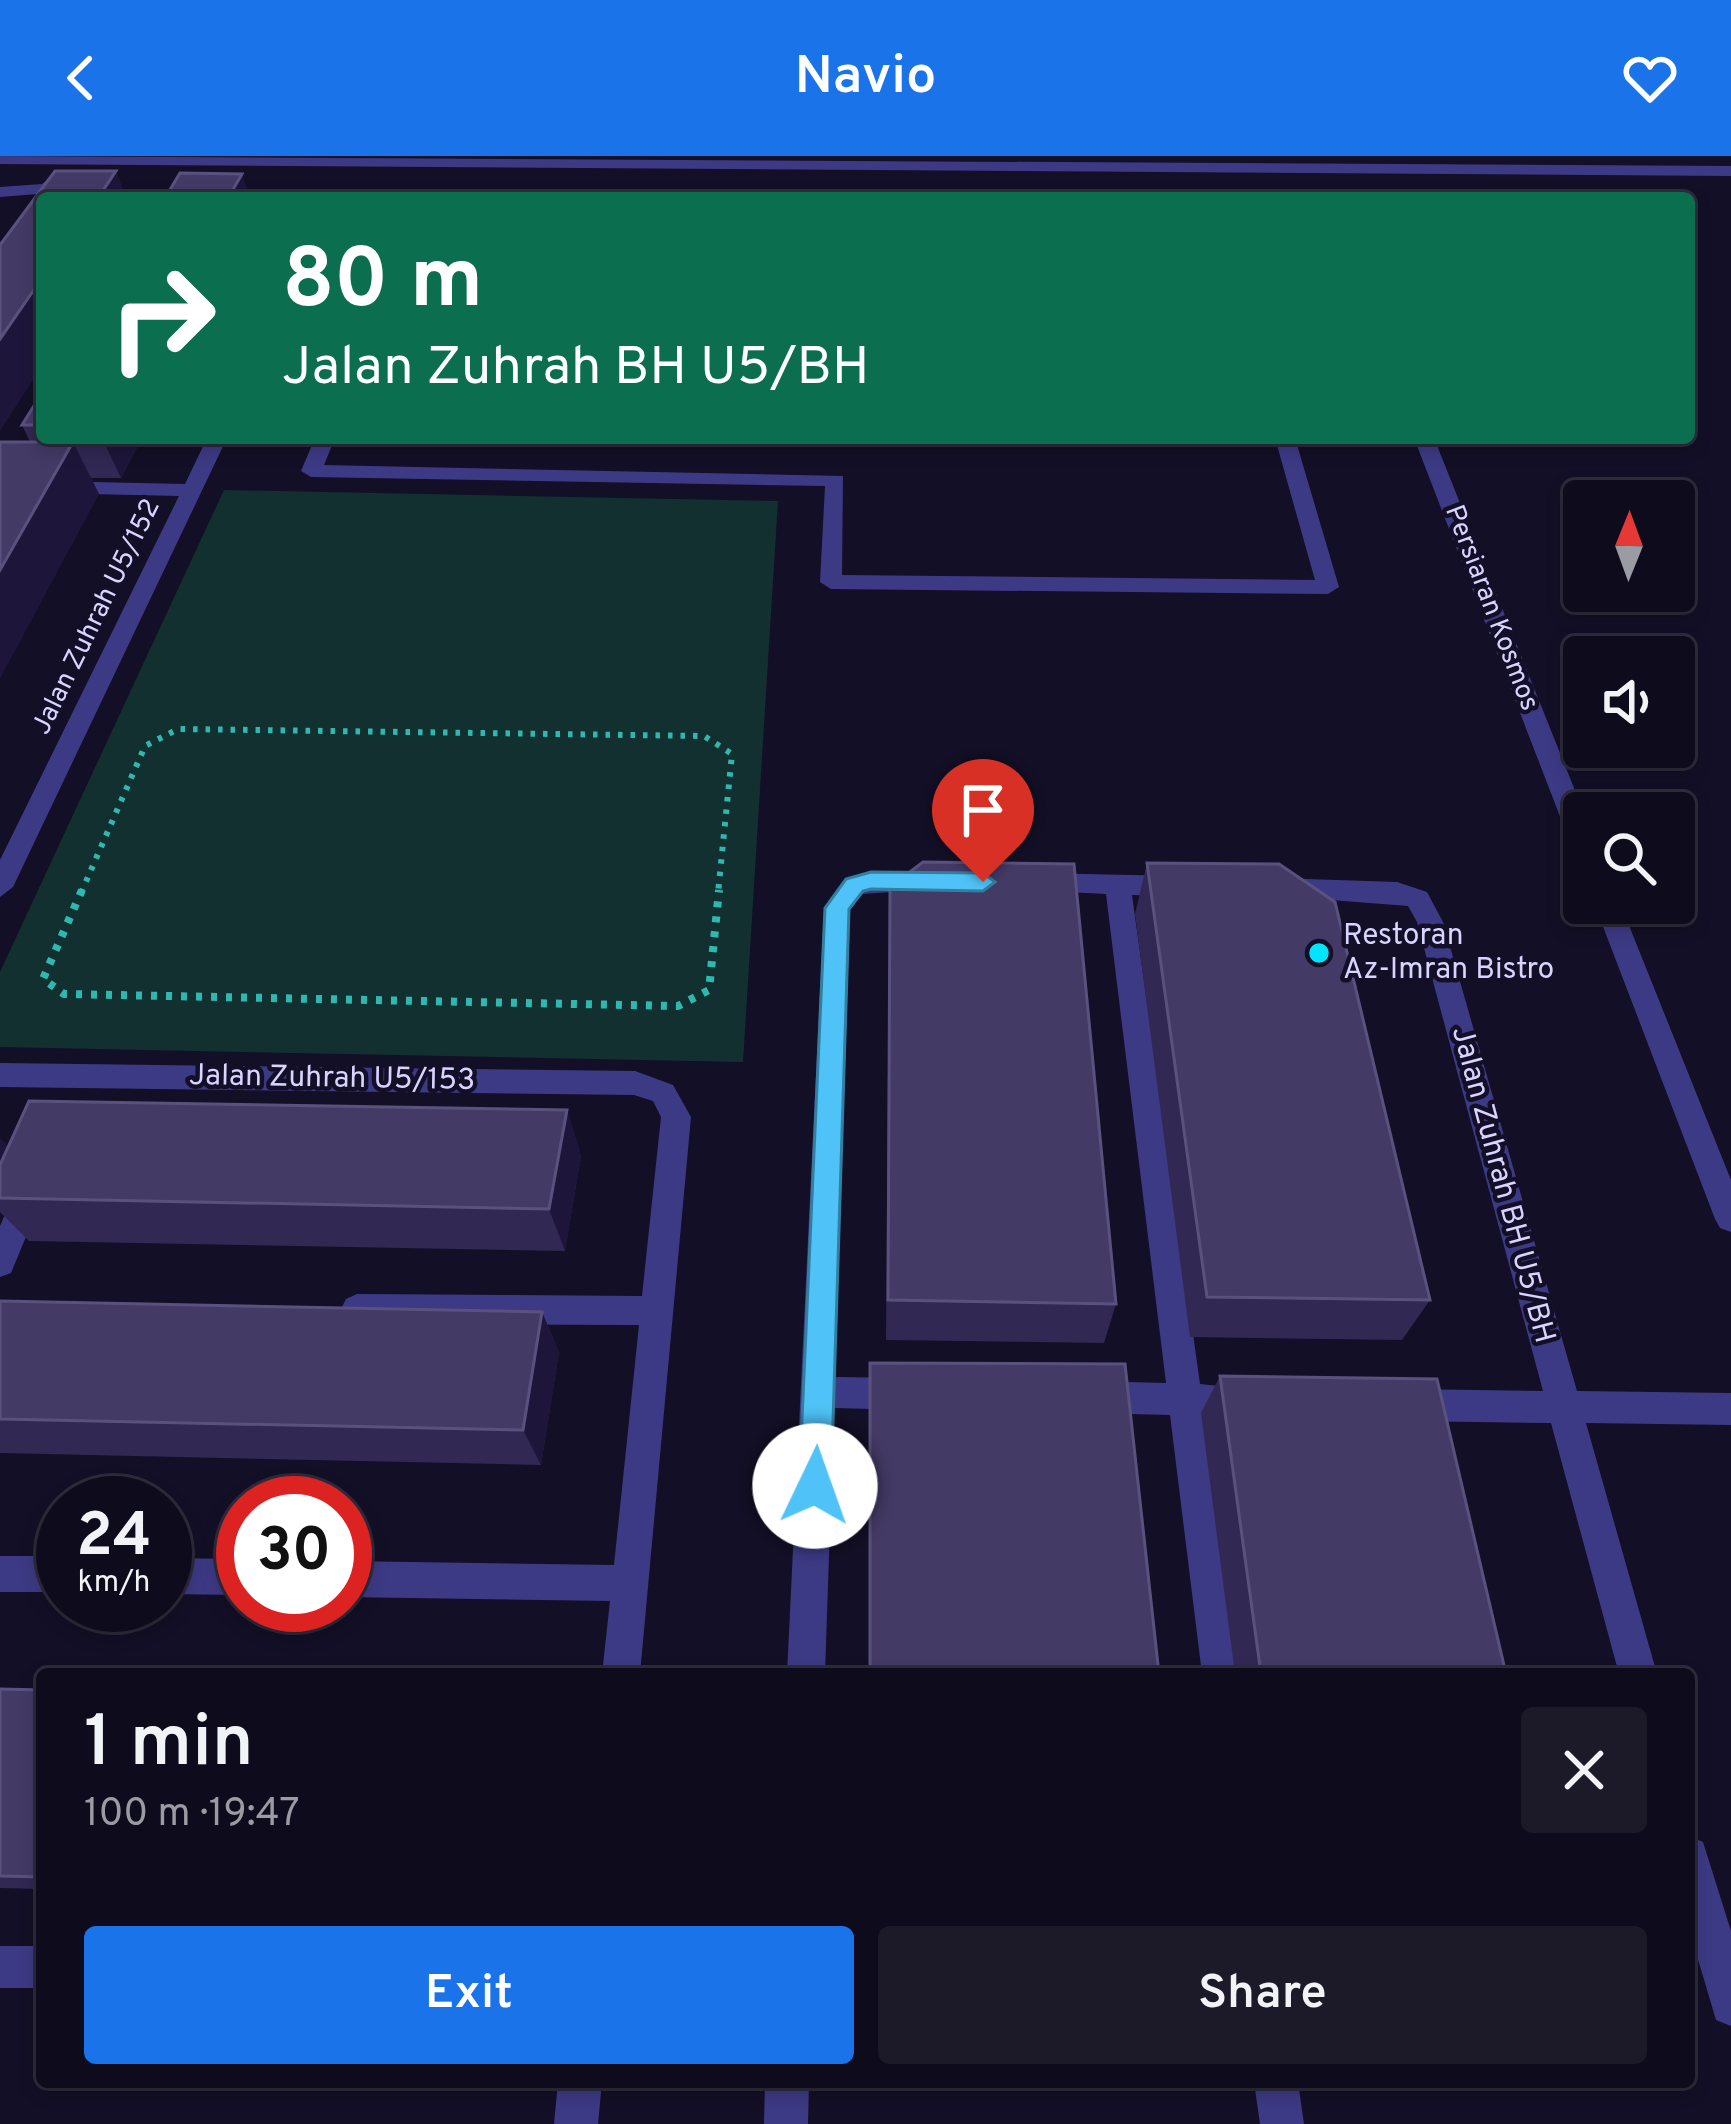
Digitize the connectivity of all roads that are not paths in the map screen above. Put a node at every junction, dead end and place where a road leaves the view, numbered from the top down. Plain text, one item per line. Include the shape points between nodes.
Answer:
1 (1255, 156) edge
2 (0, 159) edge
3 (74, 160) junction
4 (1482, 170) junction
5 (1324, 171) edge
6 (1395, 171) edge
7 (1731, 171) edge
8 (1446, 183) dead end
9 (0, 192) edge
10 (36, 207) edge
11 (28, 218) edge
12 (215, 444) edge
13 (322, 444) edge
14 (1287, 444) edge
15 (1426, 444) edge
16 (16, 481) edge
17 (192, 490) junction
18 (0, 515) edge
19 (1563, 792) edge
20 (961, 881) edge
21 (1006, 883) edge
22 (1118, 885) junction
23 (0, 887) edge
24 (1212, 887) edge
25 (1259, 888) edge
26 (1615, 924) edge
27 (0, 1075) edge
28 (44, 1159) edge
29 (1731, 1219) edge
30 (0, 1263) edge
31 (329, 1309) edge
32 (657, 1311) junction
33 (819, 1392) junction
34 (934, 1394) edge
35 (1048, 1396) edge
36 (1185, 1399) junction
37 (1279, 1402) edge
38 (1374, 1404) edge
39 (1731, 1408) edge
40 (1563, 1409) junction
41 (0, 1574) edge
42 (36, 1574) edge
43 (372, 1579) edge
44 (630, 1583) junction
45 (622, 1668) edge
46 (806, 1668) edge
47 (1220, 1668) edge
48 (1636, 1668) edge
49 (1695, 1877) edge
50 (0, 1967) edge
51 (36, 1967) edge
52 (1731, 2006) edge
53 (579, 2088) edge
54 (788, 2088) edge
55 (1277, 2088) edge
56 (576, 2124) edge
57 (786, 2124) edge
58 (1282, 2124) edge

1 - 5 street
2 - 3 street
3 - 5 street
3 - 9 street via 47,188
4 - 6 street
4 - 7 street
4 - 8 street
5 - 6 street
10 - 11 street
12 - 17 street, Jalan Zuhrah U5/152
13 - 14 street via 311,471 836,480 831,582 1328,587
15 - 19 street, Persiaran Kosmos
16 - 17 street
16 - 18 street
17 - 23 street, Jalan Zuhrah U5/152
20 - 33 street via 855,885 837,908
21 - 22 street
22 - 24 street
22 - 36 street
25 - 40 street, Jalan Zuhrah BH U5/BH via 1397,892 1424,908
26 - 29 street
27 - 32 street, Jalan Zuhrah U5/153 via 75,1086 635,1083 662,1094 676,1117
28 - 30 street
31 - 32 street
32 - 44 street
33 - 34 street
33 - 46 street
35 - 36 street
36 - 37 street
36 - 47 street
38 - 40 street
39 - 40 street
40 - 48 street, Jalan Zuhrah BH U5/BH
41 - 42 street
43 - 44 street
44 - 45 street
49 - 52 street
50 - 51 street
53 - 56 street
54 - 57 street
55 - 58 street

